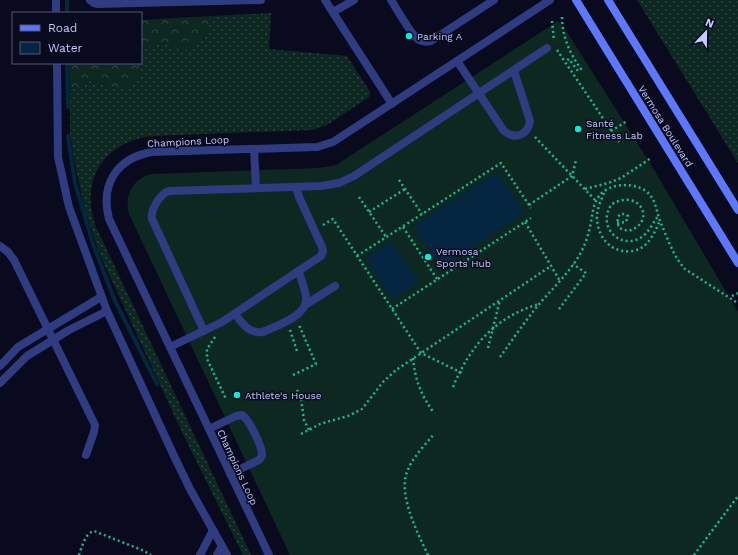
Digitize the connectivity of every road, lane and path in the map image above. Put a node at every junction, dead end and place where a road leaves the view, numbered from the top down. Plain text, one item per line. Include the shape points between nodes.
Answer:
1 (56, 0) edge
2 (90, 0) edge
3 (261, 0) edge
4 (325, 0) edge
5 (354, 0) edge
6 (391, 0) edge
7 (494, 0) edge
8 (550, 0) edge
9 (576, 0) edge
10 (608, 0) edge
11 (56, 12) edge
12 (333, 12) junction
13 (562, 17) dead end
14 (552, 21) dead end
15 (547, 48) dead end
16 (456, 61) junction
17 (565, 62) junction
18 (57, 64) edge
19 (514, 70) junction
20 (479, 94) junction
21 (392, 104) junction
22 (627, 121) dead end
23 (611, 131) junction
24 (535, 137) dead end
25 (619, 142) dead end
26 (254, 149) junction
27 (651, 158) dead end
28 (576, 160) dead end
29 (572, 176) junction
30 (399, 180) dead end
31 (296, 187) junction
32 (256, 188) junction
33 (405, 189) junction
34 (584, 189) junction
35 (605, 191) junction
36 (359, 198) dead end
37 (596, 201) junction
38 (529, 205) junction
39 (531, 208) dead end
40 (738, 210) edge
41 (369, 212) junction
42 (422, 214) junction
43 (658, 216) junction
44 (531, 218) dead end
45 (660, 220) junction
46 (525, 222) junction
47 (617, 223) junction
48 (403, 227) junction
49 (314, 231) junction
50 (386, 237) junction
51 (0, 246) edge
52 (357, 256) junction
53 (738, 263) edge
54 (574, 264) junction
55 (551, 266) junction
56 (299, 272) junction
57 (437, 279) junction
58 (560, 281) junction
59 (335, 286) dead end
60 (738, 293) edge
61 (101, 296) junction
62 (732, 296) dead end
63 (500, 300) junction
64 (736, 302) dead end
65 (539, 304) junction
66 (305, 305) junction
67 (559, 308) dead end
68 (392, 309) junction
69 (107, 311) junction
70 (235, 314) junction
71 (298, 324) dead end
72 (290, 328) dead end
73 (493, 328) junction
74 (48, 329) junction
75 (204, 331) junction
76 (216, 335) dead end
77 (53, 340) junction
78 (170, 347) junction
79 (488, 348) dead end
80 (297, 351) dead end
81 (420, 353) junction
82 (500, 357) dead end
83 (413, 358) junction
84 (0, 366) edge
85 (460, 372) junction
86 (464, 374) dead end
87 (293, 375) dead end
88 (0, 383) edge
89 (453, 388) dead end
90 (297, 390) dead end
91 (226, 400) dead end
92 (434, 413) dead end
93 (209, 429) junction
94 (309, 430) junction
95 (301, 434) dead end
96 (434, 434) dead end
97 (86, 455) dead end
98 (230, 474) junction
99 (738, 496) edge
100 (213, 530) junction
101 (222, 546) junction
102 (79, 555) edge
103 (151, 555) edge
104 (200, 555) edge
105 (217, 555) edge
106 (227, 555) edge
107 (269, 555) edge
108 (428, 555) edge
109 (694, 555) edge

1 - 11 street
2 - 3 street via 97,4
4 - 12 street
5 - 12 street
6 - 7 street via 416,38 427,42
8 - 16 street, Champions Loop
9 - 53 main road, Vermosa Boulevard
10 - 40 main road, Vermosa Boulevard
12 - 21 street
13 - 17 path via 562,28 571,56 581,70 578,71 569,59
14 - 17 path via 555,45
15 - 19 street
16 - 20 street
16 - 21 street, Champions Loop
17 - 23 path
18 - 61 street via 58,157 69,207
19 - 20 street
19 - 20 street via 530,121 524,133 512,136 504,131
20 - 31 street via 346,180 330,186
21 - 26 street, Champions Loop via 325,145
22 - 23 path
23 - 25 path
24 - 29 path
26 - 32 street
26 - 78 street, Champions Loop via 141,154 123,163 111,179 106,199 109,218
27 - 34 path via 621,178
28 - 29 path
29 - 34 path
29 - 38 path
30 - 33 path
31 - 32 street
31 - 49 street
32 - 75 street via 169,191 162,195 151,213
33 - 41 path
33 - 42 path
34 - 37 path
35 - 37 path
35 - 43 path via 625,185 645,190 653,199
35 - 45 path via 599,207 599,231 607,244 613,248 627,252 641,248
36 - 41 path
37 - 54 path via 586,242
38 - 39 path
38 - 42 path via 501,162
41 - 50 path
42 - 48 path
43 - 45 path
43 - 47 path via 641,238 619,238 609,230 607,213 612,204 623,200 630,199 640,205 643,209 642,218 638,227 628,231 619,228
44 - 46 path
45 - 64 path via 679,263
46 - 55 path
46 - 57 path
47 - 47 path via 620,214 628,216 626,222
48 - 50 path
48 - 57 path
49 - 52 path via 333,219
49 - 56 street via 322,247 322,254
50 - 52 path
51 - 74 street via 14,260
52 - 68 path
54 - 58 path
54 - 67 path via 586,273
55 - 58 path
55 - 63 path
56 - 66 street
56 - 70 street
57 - 68 path
58 - 65 path
59 - 66 street
60 - 62 path
61 - 69 street
61 - 74 street
63 - 73 path
63 - 81 path
65 - 73 path via 518,312
65 - 82 path
66 - 70 street via 295,316 258,333 249,330
68 - 81 path
69 - 77 street
69 - 100 street via 174,456
70 - 75 street
71 - 87 path via 316,364
72 - 80 path
73 - 79 path
73 - 85 path via 473,351
74 - 77 street
74 - 84 street via 18,347
75 - 78 street
76 - 91 path via 208,349 207,359
77 - 88 street via 27,356
77 - 97 street via 95,425
78 - 93 street, Champions Loop
81 - 83 path
81 - 85 path
83 - 92 path via 418,385
83 - 94 path via 389,375 362,409
85 - 86 path
85 - 89 path
90 - 94 path
93 - 98 street, Champions Loop
93 - 98 street via 242,415 247,419 262,450 259,460
94 - 95 path
96 - 108 path via 411,464 405,481 409,511
98 - 107 street, Champions Loop
99 - 109 path
100 - 101 street
100 - 104 street
101 - 105 street
101 - 106 street
102 - 103 path via 87,535 94,531

